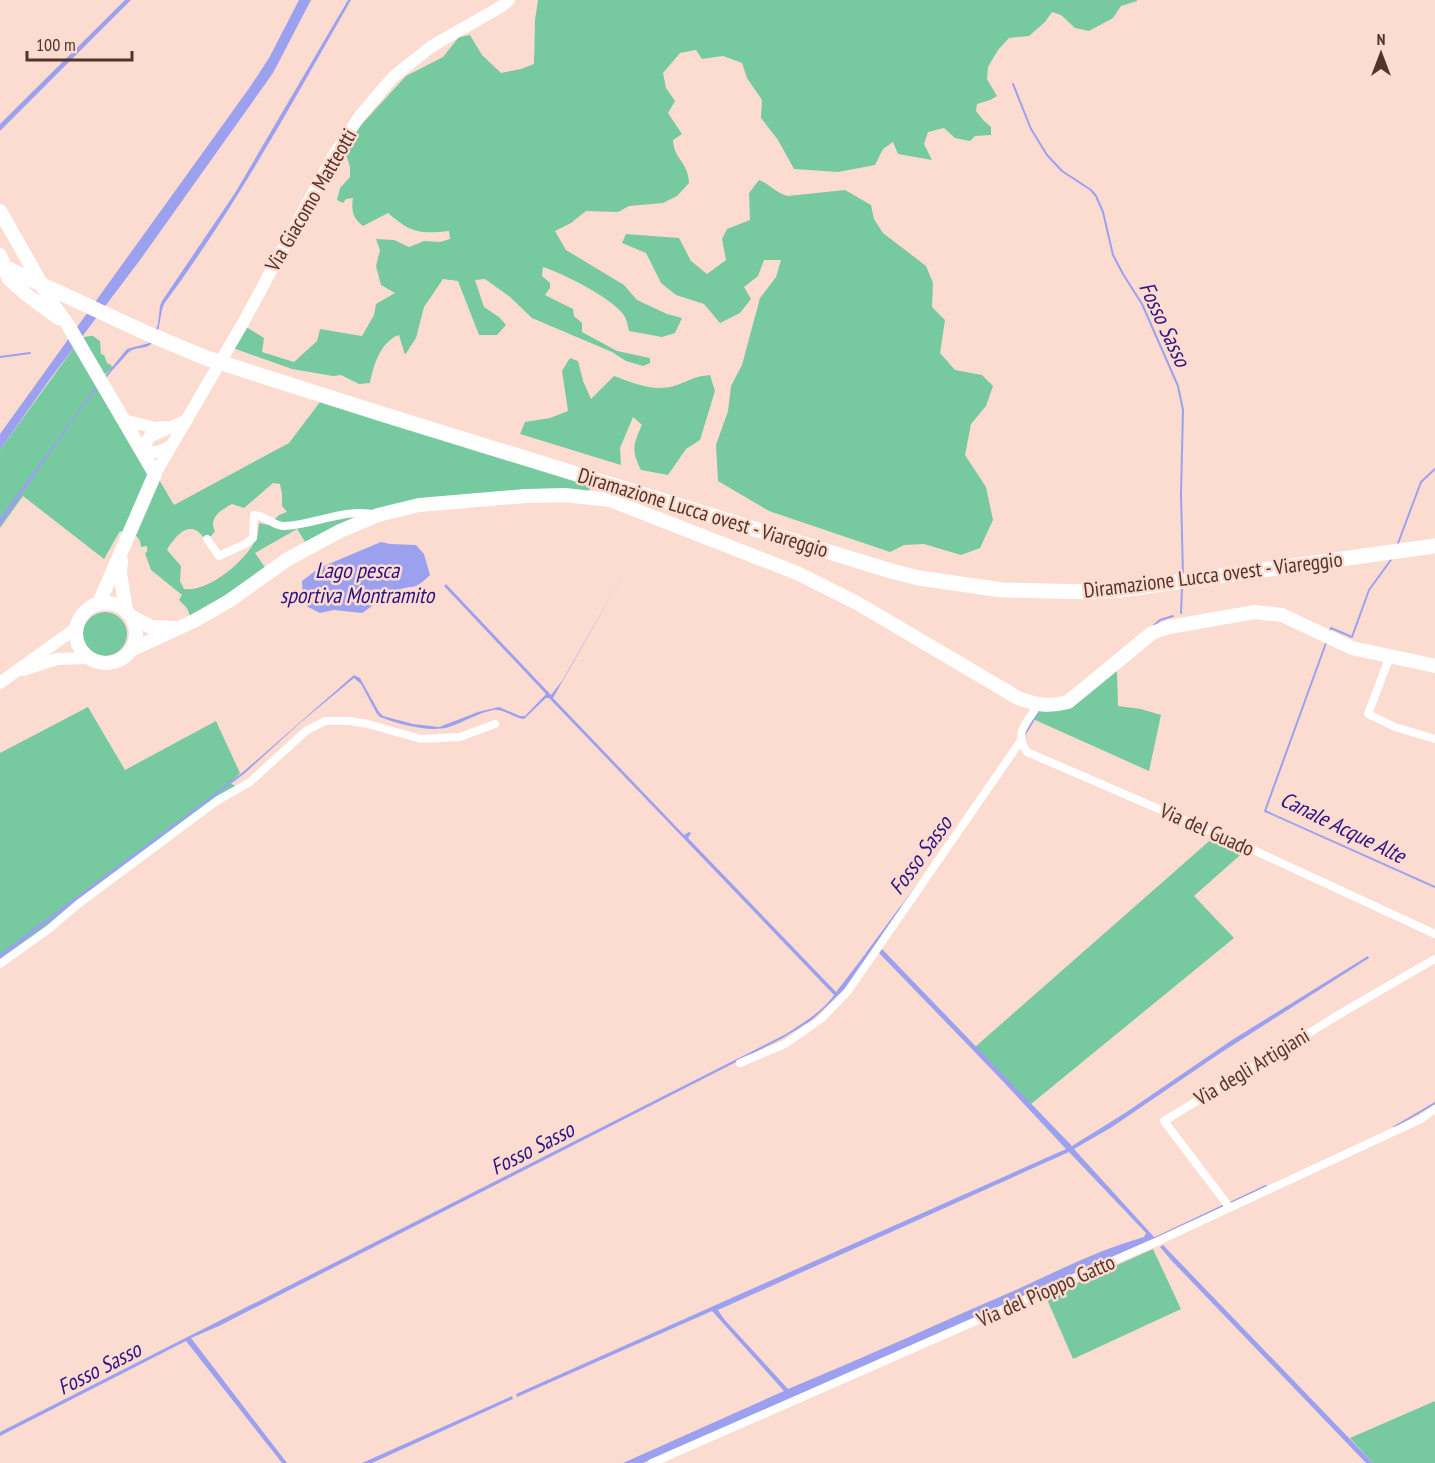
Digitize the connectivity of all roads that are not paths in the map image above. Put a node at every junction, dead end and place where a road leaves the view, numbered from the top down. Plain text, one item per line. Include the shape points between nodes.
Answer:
1 (509, 0) edge
2 (0, 211) edge
3 (0, 256) edge
4 (0, 265) edge
5 (68, 325) junction
6 (387, 410) junction
7 (123, 420) junction
8 (187, 420) junction
9 (170, 427) junction
10 (170, 446) junction
11 (143, 451) junction
12 (155, 474) junction
13 (378, 515) junction
14 (1435, 537) edge
15 (207, 538) dead end
16 (125, 544) junction
17 (1435, 546) edge
18 (1046, 587) junction
19 (99, 603) junction
20 (129, 613) junction
21 (76, 628) junction
22 (179, 628) junction
23 (131, 650) junction
24 (1390, 656) junction
25 (88, 658) junction
26 (1435, 666) edge
27 (14, 673) junction
28 (0, 683) edge
29 (1038, 705) junction
30 (495, 724) dead end
31 (1435, 739) edge
32 (1020, 742) junction
33 (1435, 934) edge
34 (1435, 959) edge
35 (0, 964) edge
36 (740, 1063) dead end
37 (1435, 1109) edge
38 (1228, 1205) junction
39 (652, 1463) edge

1 - 8 main road, Via Giacomo Matteotti via 432,46 393,77 360,116 333,156
2 - 5 main road via 51,303
3 - 5 main road via 9,279
3 - 6 highway, Diramazione Lucca ovest - Viareggio via 208,349
4 - 6 highway, Diramazione Lucca ovest - Viareggio via 206,358
5 - 7 main road
6 - 18 highway, Diramazione Lucca ovest - Viareggio via 891,566
7 - 9 main road via 156,428
7 - 11 main road
8 - 9 main road
8 - 10 main road, Via Giacomo Matteotti
9 - 11 main road via 149,437
10 - 11 main road via 163,452
10 - 12 main road, Via Giacomo Matteotti
11 - 12 main road
12 - 16 main road
13 - 15 street via 346,513 282,526 254,515 253,538 219,556
13 - 22 main road via 288,560 229,601
13 - 29 main road via 418,505 526,496 610,500 797,573 857,603 1018,698
14 - 18 highway, Diramazione Lucca ovest - Viareggio
16 - 19 main road
16 - 20 main road via 120,573
17 - 18 highway, Diramazione Lucca ovest - Viareggio via 1120,590
19 - 20 main road via 118,605
19 - 21 main road via 84,612
20 - 22 main road via 151,627
20 - 23 main road via 137,634
21 - 25 main road via 78,645
21 - 27 main road
22 - 23 main road
23 - 25 main road via 125,657 106,664
24 - 26 main road
24 - 29 main road via 1352,648 1282,615 1228,615 1152,633 1068,702
24 - 31 street via 1368,714
25 - 27 main road via 57,660
27 - 28 main road
29 - 32 street via 1021,732
30 - 35 street via 460,737 421,740 368,724 325,721 306,731 250,782 218,800
32 - 33 street, Via del Guado via 1027,752
32 - 36 street via 848,991 821,1019 785,1044
34 - 38 street, Via degli Artigiani via 1164,1121
37 - 38 street, Via del Pioppo Gatto via 1421,1119
38 - 39 street, Via del Pioppo Gatto via 1079,1276

